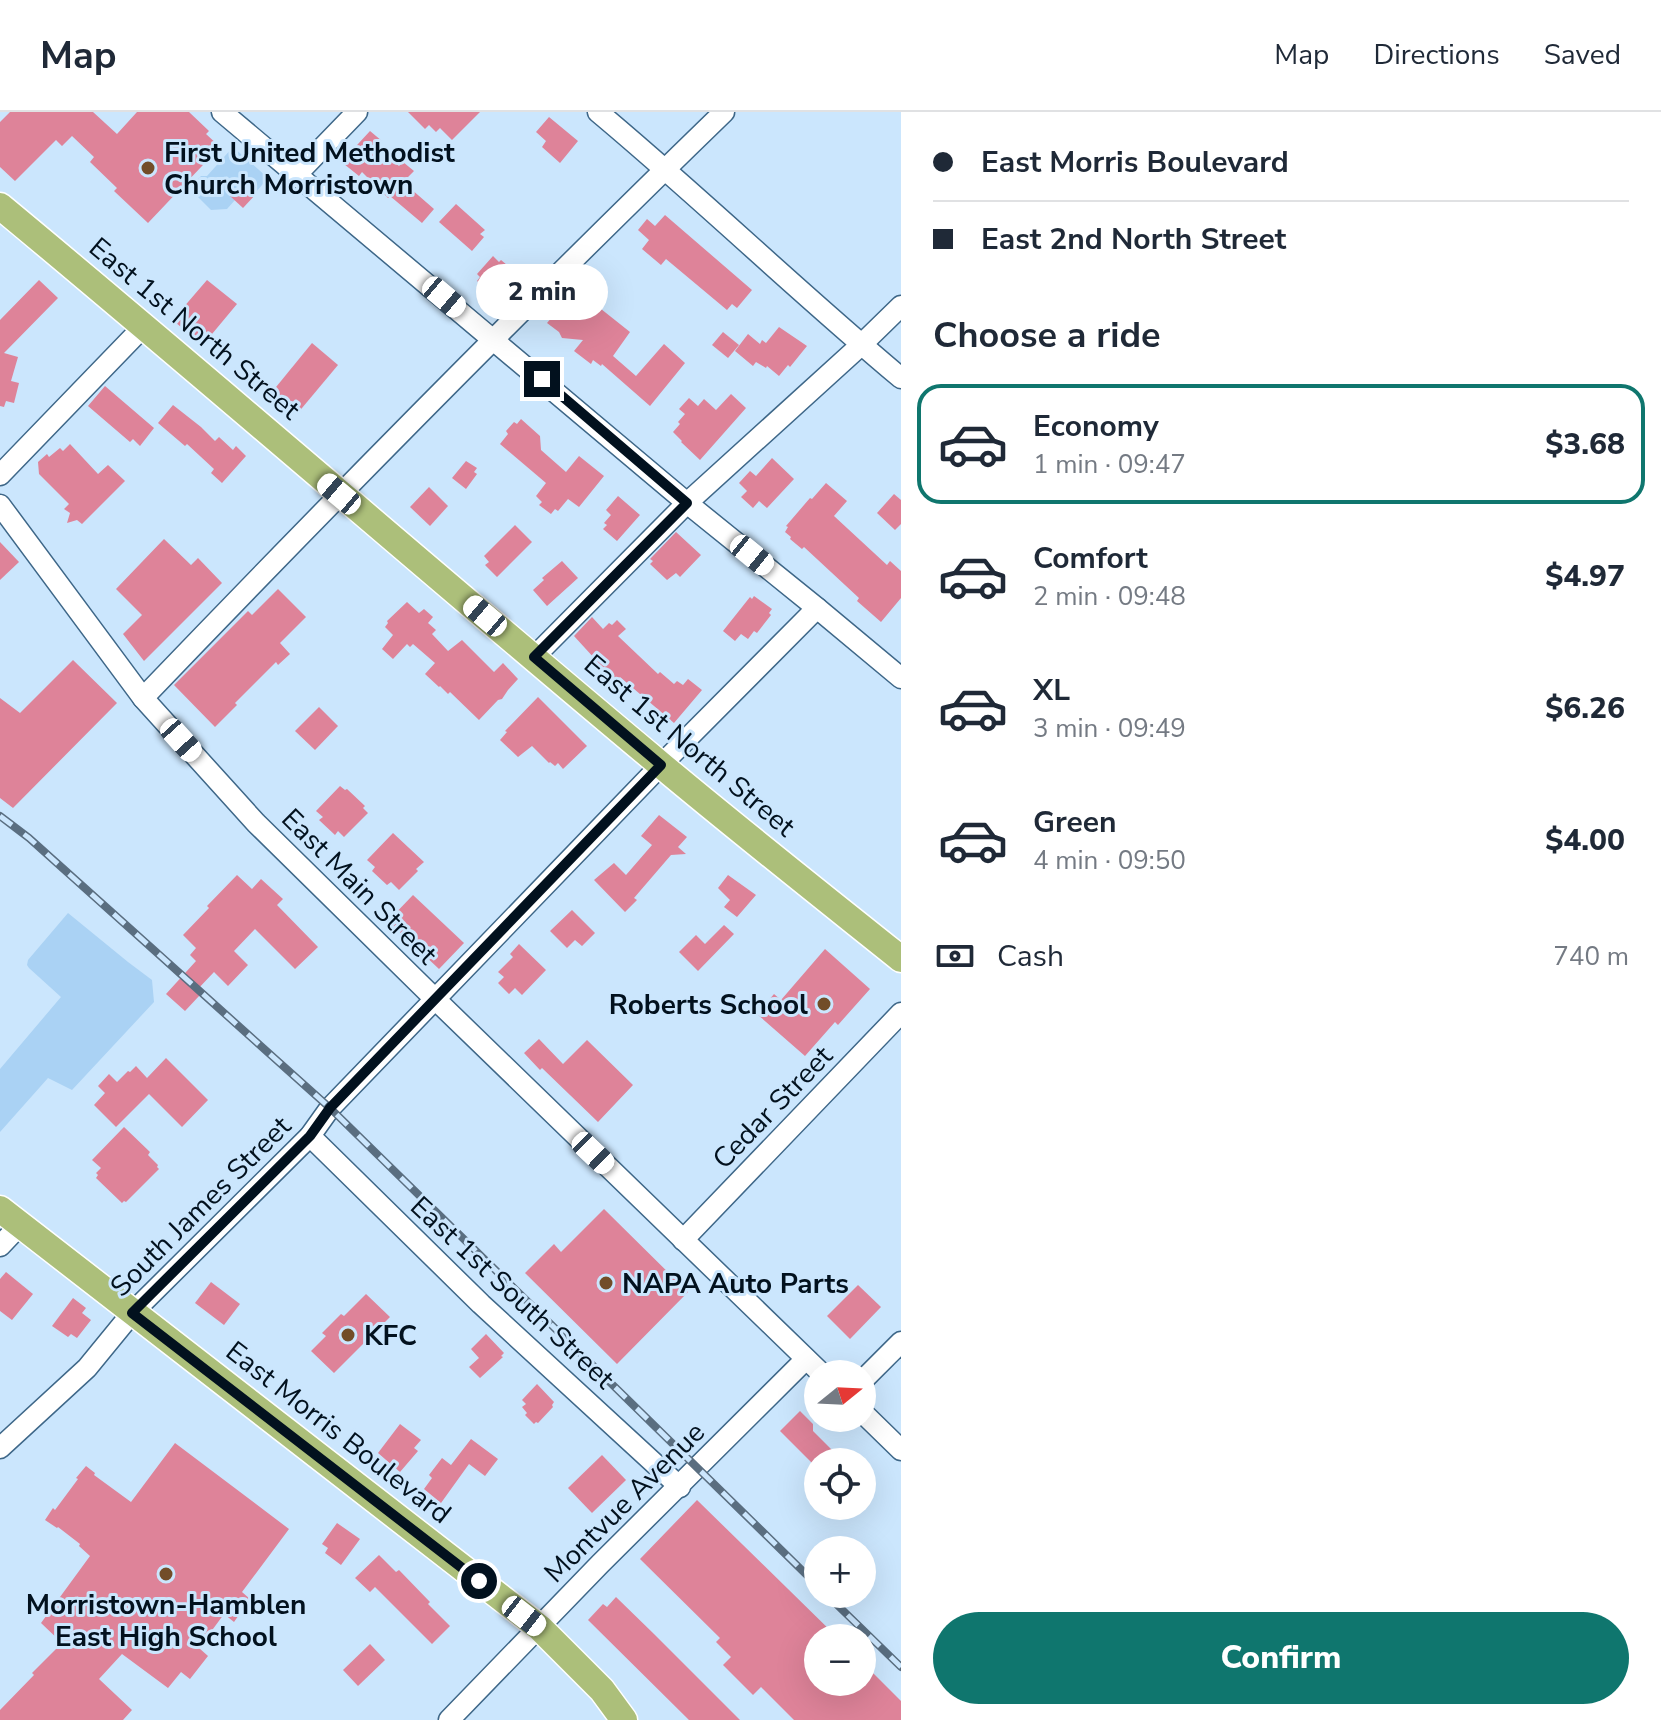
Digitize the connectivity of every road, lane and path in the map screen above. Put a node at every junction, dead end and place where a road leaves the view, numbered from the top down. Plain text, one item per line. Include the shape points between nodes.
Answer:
1 (222, 112) edge
2 (357, 112) edge
3 (598, 112) edge
4 (724, 112) edge
5 (665, 169) junction
6 (297, 174) junction
7 (0, 206) edge
8 (901, 306) edge
9 (144, 326) junction
10 (493, 338) junction
11 (861, 345) junction
12 (901, 378) edge
13 (0, 475) edge
14 (339, 494) junction
15 (687, 503) junction
16 (0, 505) edge
17 (817, 608) junction
18 (534, 657) junction
19 (901, 678) edge
20 (143, 698) junction
21 (661, 765) junction
22 (901, 959) edge
23 (435, 999) junction
24 (901, 1013) edge
25 (310, 1136) junction
26 (10, 1217) edge
27 (683, 1240) junction
28 (0, 1246) edge
29 (132, 1313) junction
30 (901, 1342) edge
31 (806, 1359) joint
32 (876, 1367) edge
33 (876, 1426) edge
34 (0, 1448) edge
35 (901, 1450) edge
36 (680, 1487) junction
37 (540, 1628) junction
38 (449, 1720) edge
39 (624, 1720) edge

1 - 6 street
2 - 6 street
3 - 5 street
4 - 5 street
5 - 10 street
5 - 11 street
6 - 10 street
7 - 9 main road, East 1st North Street
8 - 11 street
9 - 13 street
9 - 14 main road, East 1st North Street
10 - 14 street
10 - 15 street
11 - 12 street
11 - 15 street
14 - 18 main road, East 1st North Street
14 - 20 street
15 - 17 street
15 - 18 street
16 - 20 street, East Main Street
17 - 19 street
17 - 21 street, South James Street
18 - 21 main road, East 1st North Street
20 - 23 street, East Main Street via 256,823
21 - 22 main road, East 1st North Street
21 - 23 street, South James Street
23 - 25 street, South James Street via 330,1108
23 - 27 street, East Main Street
24 - 27 street, Cedar Street
25 - 29 street, South James Street
25 - 36 street, East 1st South Street via 481,1304
26 - 28 street
26 - 29 main road, East Morris Boulevard
27 - 31 street, East Main Street
29 - 34 street, South James Street via 87,1368
29 - 37 main road, East Morris Boulevard
30 - 32 street
31 - 36 street, Montvue Avenue
33 - 35 street
36 - 37 street, Montvue Avenue
37 - 38 street, Montvue Avenue
37 - 39 main road, East Morris Boulevard

